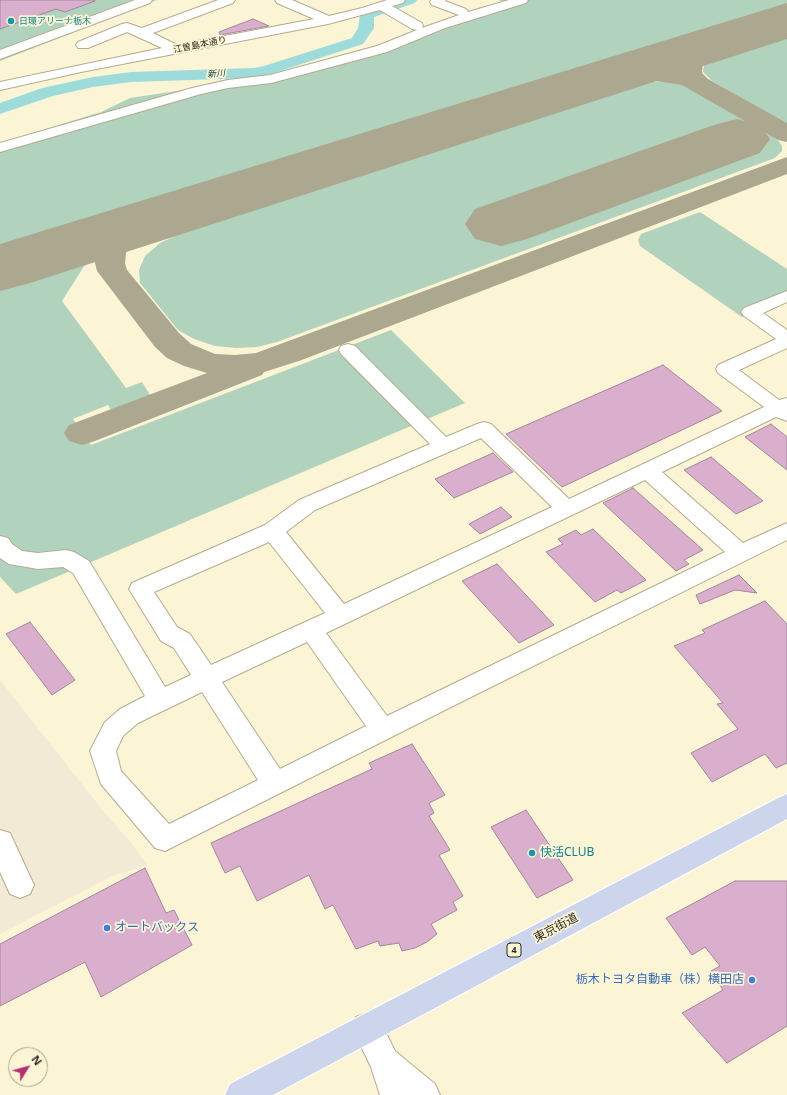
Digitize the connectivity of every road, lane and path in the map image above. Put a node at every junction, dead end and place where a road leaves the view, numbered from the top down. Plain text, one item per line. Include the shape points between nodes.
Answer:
1 (146, 0) edge
2 (197, 0) edge
3 (229, 0) edge
4 (281, 0) edge
5 (313, 0) edge
6 (399, 0) edge
7 (440, 0) edge
8 (480, 0) edge
9 (522, 0) edge
10 (297, 6) junction
11 (382, 6) junction
12 (215, 8) junction
13 (170, 12) dead end
14 (462, 12) junction
15 (184, 18) junction
16 (328, 20) junction
17 (196, 23) dead end
18 (418, 26) junction
19 (142, 34) junction
20 (83, 44) dead end
21 (370, 46) dead end
22 (176, 50) junction
23 (0, 55) edge
24 (0, 86) edge
25 (0, 148) edge
26 (787, 296) edge
27 (787, 338) edge
28 (787, 341) edge
29 (348, 350) dead end
30 (784, 409) edge
31 (443, 446) junction
32 (647, 471) junction
33 (567, 509) junction
34 (273, 531) junction
35 (787, 531) edge
36 (0, 544) edge
37 (742, 554) junction
38 (340, 616) junction
39 (311, 630) junction
40 (207, 678) junction
41 (160, 700) junction
42 (383, 730) junction
43 (275, 784) junction
44 (787, 806) edge
45 (0, 842) edge
46 (20, 884) dead end
47 (367, 1028) junction
48 (384, 1060) junction
49 (241, 1095) edge
50 (396, 1095) edge
51 (424, 1095) edge

1 - 23 street
2 - 12 street
3 - 12 street
4 - 10 street
5 - 10 street
6 - 11 street, 江曽島本通り
7 - 14 street via 436,2
8 - 14 street via 468,11
9 - 25 street via 440,25 382,49 271,79 197,91
10 - 16 street
11 - 16 street, 江曽島本通り
11 - 18 street
12 - 15 street
13 - 15 street
14 - 18 street
15 - 17 street
15 - 19 street
16 - 22 street, 江曽島本通り
18 - 21 street via 385,42
19 - 20 street via 127,27
19 - 22 street
22 - 24 street, 江曽島本通り
26 - 27 street via 750,312
28 - 30 street via 726,369
29 - 31 street
30 - 32 street
31 - 33 street via 484,429
31 - 34 street via 308,505
32 - 33 street
32 - 37 street
33 - 38 street
34 - 38 street
34 - 40 street via 140,589 169,634 182,641
35 - 37 street
36 - 41 street via 4,550 17,558 38,561 66,558 81,567
37 - 42 street
38 - 39 street
39 - 40 street
39 - 42 street
40 - 41 street
40 - 43 street
41 - 43 street via 129,716 114,729 103,751 110,776 166,840
42 - 43 street
44 - 47 highway, 東京街道 / 4
45 - 46 street
47 - 48 street
47 - 49 highway, 東京街道 / 4
48 - 50 street
48 - 51 street

